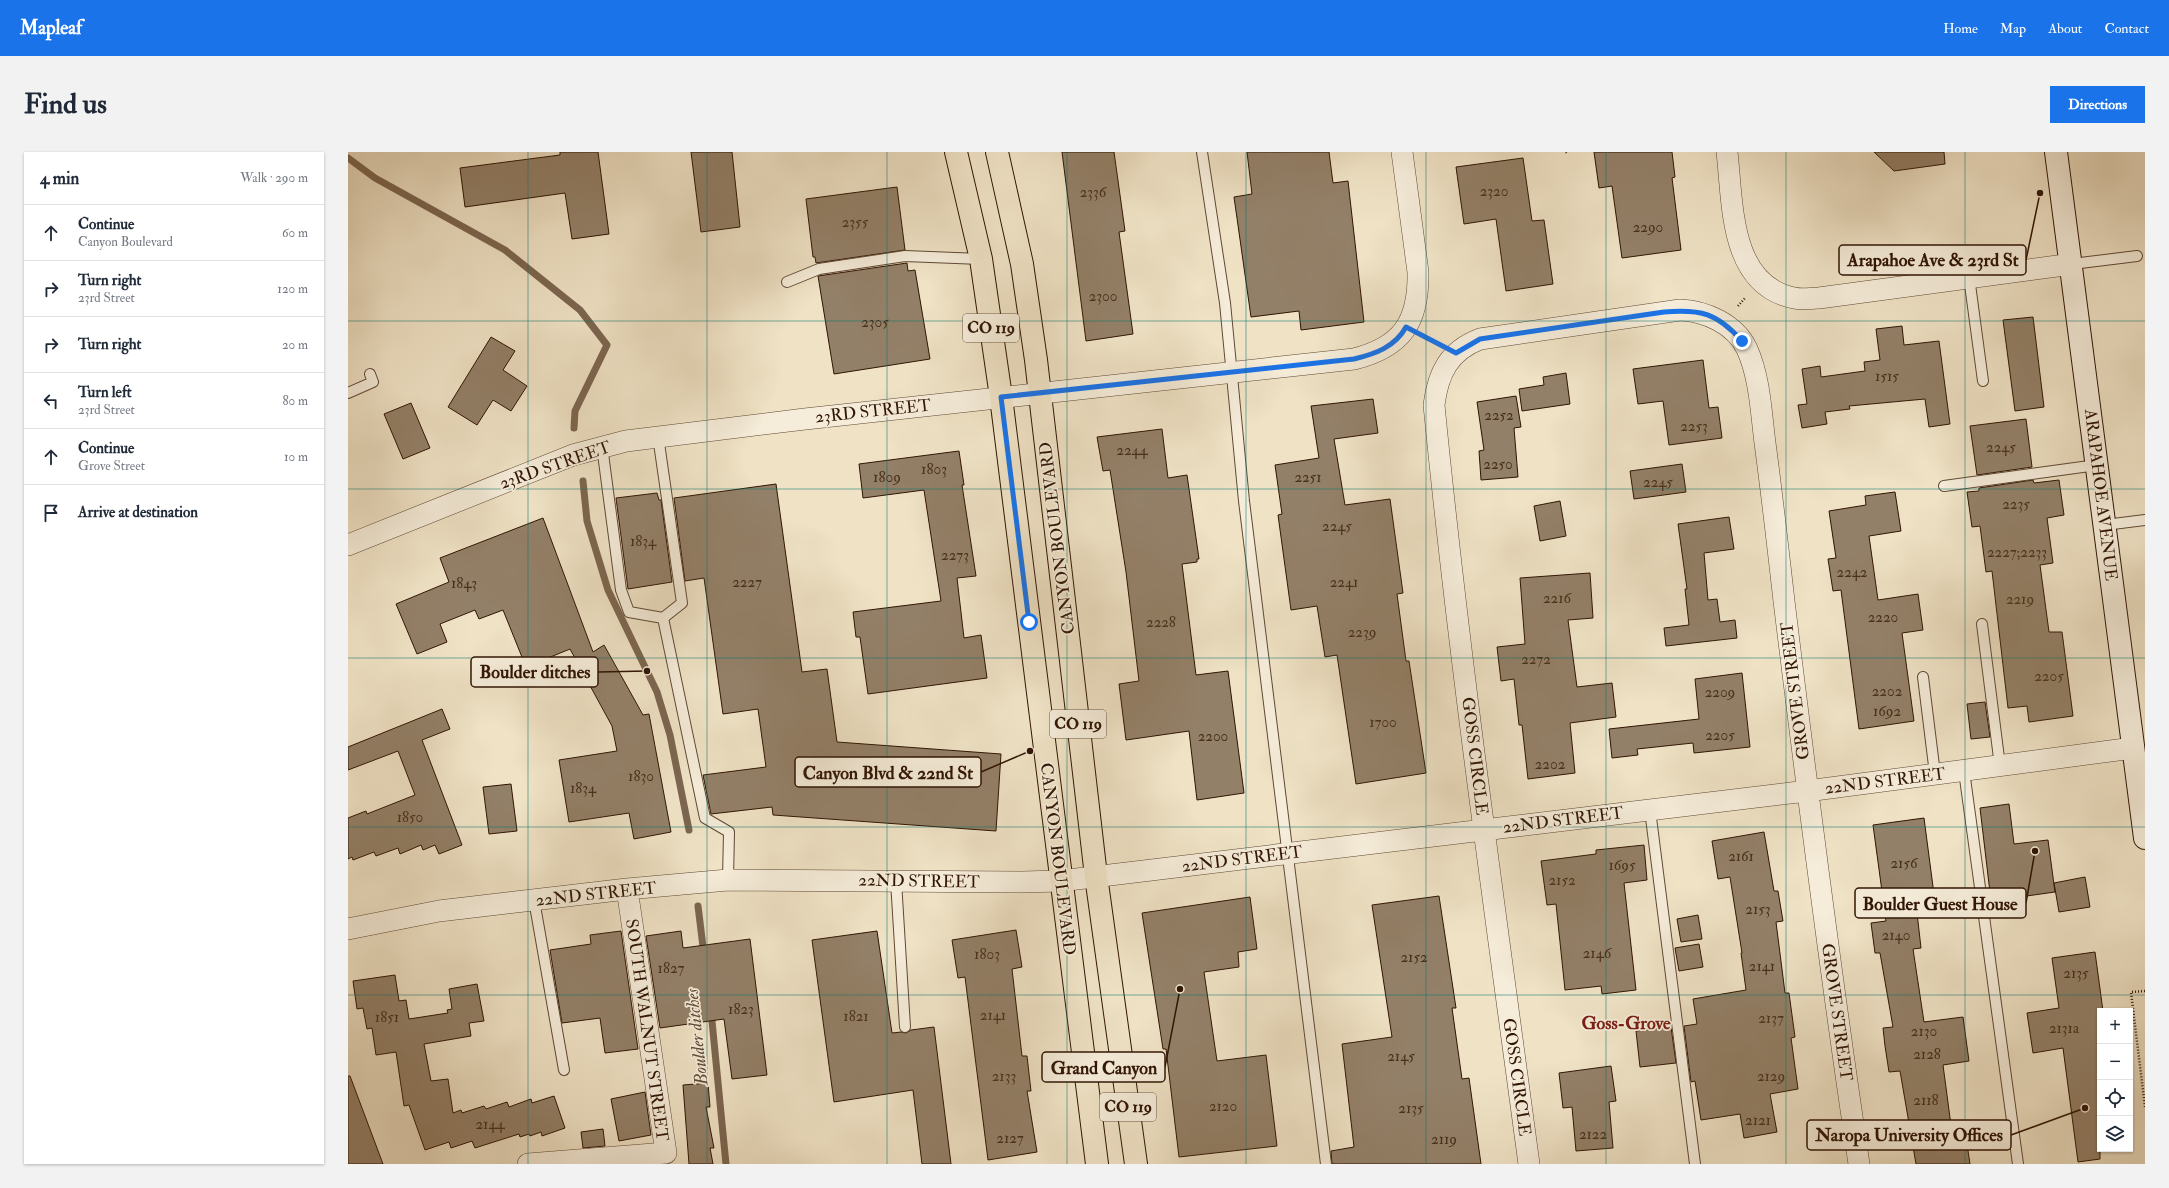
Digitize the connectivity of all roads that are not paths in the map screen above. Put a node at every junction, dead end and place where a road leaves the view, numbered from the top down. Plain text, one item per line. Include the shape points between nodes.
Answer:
1 (956, 152) edge
2 (997, 152) edge
3 (1202, 152) edge
4 (1402, 152) edge
5 (1727, 152) edge
6 (2056, 152) edge
7 (2137, 256) dead end
8 (981, 260) junction
9 (2072, 264) junction
10 (1969, 277) junction
11 (787, 282) dead end
12 (1456, 353) joint
13 (1233, 372) junction
14 (370, 374) dead end
15 (1983, 381) dead end
16 (348, 393) edge
17 (1040, 393) junction
18 (1001, 397) junction
19 (658, 436) junction
20 (602, 446) junction
21 (2097, 465) junction
22 (1944, 486) dead end
23 (2145, 520) edge
24 (2105, 525) junction
25 (348, 545) edge
26 (663, 618) junction
27 (1982, 624) dead end
28 (1923, 677) dead end
29 (2138, 756) edge
30 (2000, 766) junction
31 (1964, 771) junction
32 (1935, 774) junction
33 (1807, 791) junction
34 (1650, 810) junction
35 (1484, 830) junction
36 (2145, 838) edge
37 (1288, 853) junction
38 (1096, 876) junction
39 (728, 880) junction
40 (1060, 880) junction
41 (896, 881) junction
42 (627, 889) junction
43 (534, 900) junction
44 (348, 928) edge
45 (905, 1027) dead end
46 (564, 1070) dead end
47 (528, 1164) edge
48 (1097, 1164) edge
49 (1136, 1164) edge
50 (1326, 1164) edge
51 (1529, 1164) edge
52 (1695, 1164) edge
53 (1859, 1164) edge
54 (2018, 1164) edge

1 - 8 main road, CANYON BOULEVARD / CO 119
2 - 17 main road, CANYON BOULEVARD / CO 119 via 1022,264
3 - 13 lane
4 - 13 street, 23RD STREET via 1418,289 1411,318 1401,335 1375,354 1354,359
5 - 10 street via 1741,249 1760,281 1779,294 1802,299 1819,298
6 - 9 main road, ARAPAHOE AVENUE
7 - 9 lane
8 - 11 lane via 905,256 819,269
8 - 18 main road, CANYON BOULEVARD / CO 119
9 - 10 street
9 - 21 main road, ARAPAHOE AVENUE
10 - 15 lane
12 - 33 street, GROVE STREET via 1480,339 1664,312 1701,312 1713,316 1732,330 1747,348 1760,402
12 - 35 street, GOSS CIRCLE via 1440,373 1434,405
13 - 17 street, 23RD STREET
13 - 37 lane via 1244,501
14 - 16 lane via 373,382
17 - 18 street, 23RD STREET
17 - 38 main road, CANYON BOULEVARD / CO 119
18 - 19 street, 23RD STREET
18 - 40 main road, CANYON BOULEVARD / CO 119
19 - 20 street, 23RD STREET
19 - 26 lane via 682,604
20 - 25 street, 23RD STREET via 573,455
20 - 26 lane via 621,590 629,612
21 - 22 lane
21 - 24 main road, ARAPAHOE AVENUE
23 - 24 lane
24 - 29 main road, ARAPAHOE AVENUE
26 - 39 lane via 705,818 729,832
27 - 30 lane
28 - 32 lane
29 - 30 street, 22ND STREET
29 - 36 main road, ARAPAHOE AVENUE
30 - 31 street, 22ND STREET
31 - 32 street, 22ND STREET
31 - 54 lane
32 - 33 street, 22ND STREET
33 - 34 street, 22ND STREET
33 - 53 street, GROVE STREET
34 - 35 street, 22ND STREET
34 - 52 lane
35 - 37 street, 22ND STREET
35 - 51 street, GOSS CIRCLE
37 - 38 street, 22ND STREET
37 - 50 lane
38 - 40 street, 22ND STREET
38 - 49 main road, CANYON BOULEVARD / CO 119
39 - 41 street, 22ND STREET
39 - 42 street, 22ND STREET
40 - 41 street, 22ND STREET
40 - 48 main road, CANYON BOULEVARD / CO 119
41 - 45 lane
42 - 43 street, 22ND STREET
42 - 47 street, SOUTH WALNUT STREET via 666,1153
43 - 44 street, 22ND STREET via 439,911
43 - 46 lane via 553,1020

